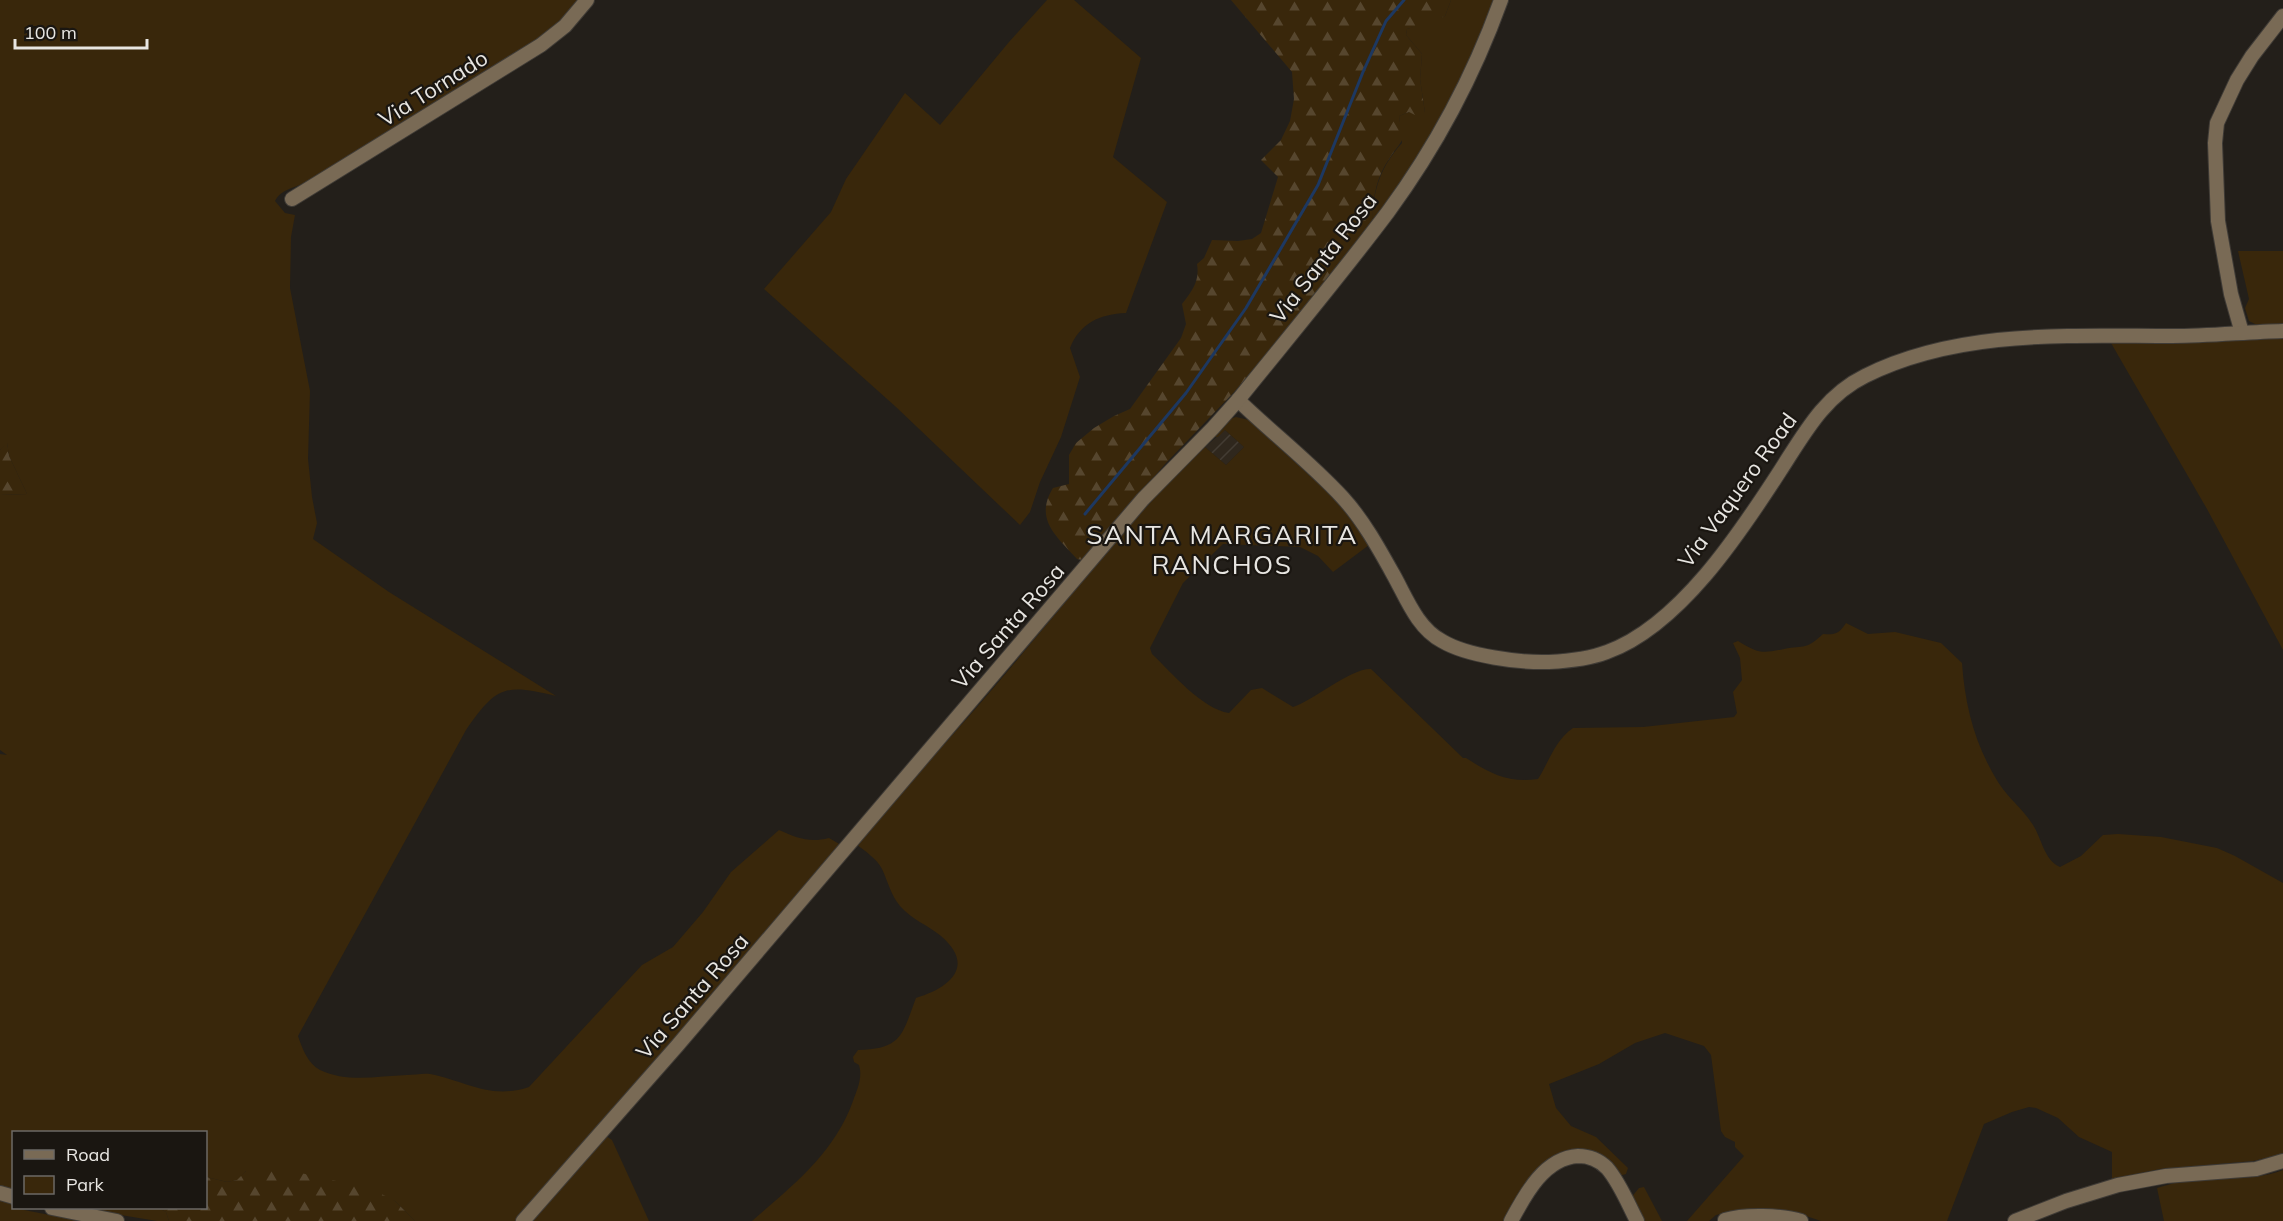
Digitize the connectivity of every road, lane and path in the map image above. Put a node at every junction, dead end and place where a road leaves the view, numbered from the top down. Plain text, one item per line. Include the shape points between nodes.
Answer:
1 (587, 0) edge
2 (1501, 0) edge
3 (2283, 16) edge
4 (292, 199) dead end
5 (2283, 331) edge
6 (2242, 333) junction
7 (1238, 400) junction
8 (2283, 1161) edge
9 (57, 1209) edge
10 (1753, 1219) edge
11 (117, 1221) edge
12 (523, 1221) edge
13 (1511, 1221) edge
14 (1637, 1221) edge
15 (1715, 1221) edge
16 (1726, 1221) edge
17 (1801, 1221) edge
18 (2015, 1221) edge

1 - 4 street, Via Tornado via 565,26 541,45
2 - 7 street, Via Santa Rosa via 1488,37 1456,102 1389,211
3 - 6 street via 2237,80 2217,123 2218,221
5 - 6 street, Via Vaquero Road
6 - 7 street, Via Vaquero Road via 2084,336 1968,344 1920,354 1863,377 1819,411 1740,530 1654,626 1608,652 1558,662 1507,659 1447,644 1431,634 1413,611 1370,534 1347,504
7 - 12 street, Via Santa Rosa via 1143,499 692,1029
8 - 18 street via 2256,1168 2166,1176 2118,1185
9 - 11 street
10 - 16 street via 1740,1215
10 - 17 street via 1776,1216
13 - 14 street via 1533,1185 1549,1168 1566,1157 1581,1156 1606,1167
15 - 16 street

